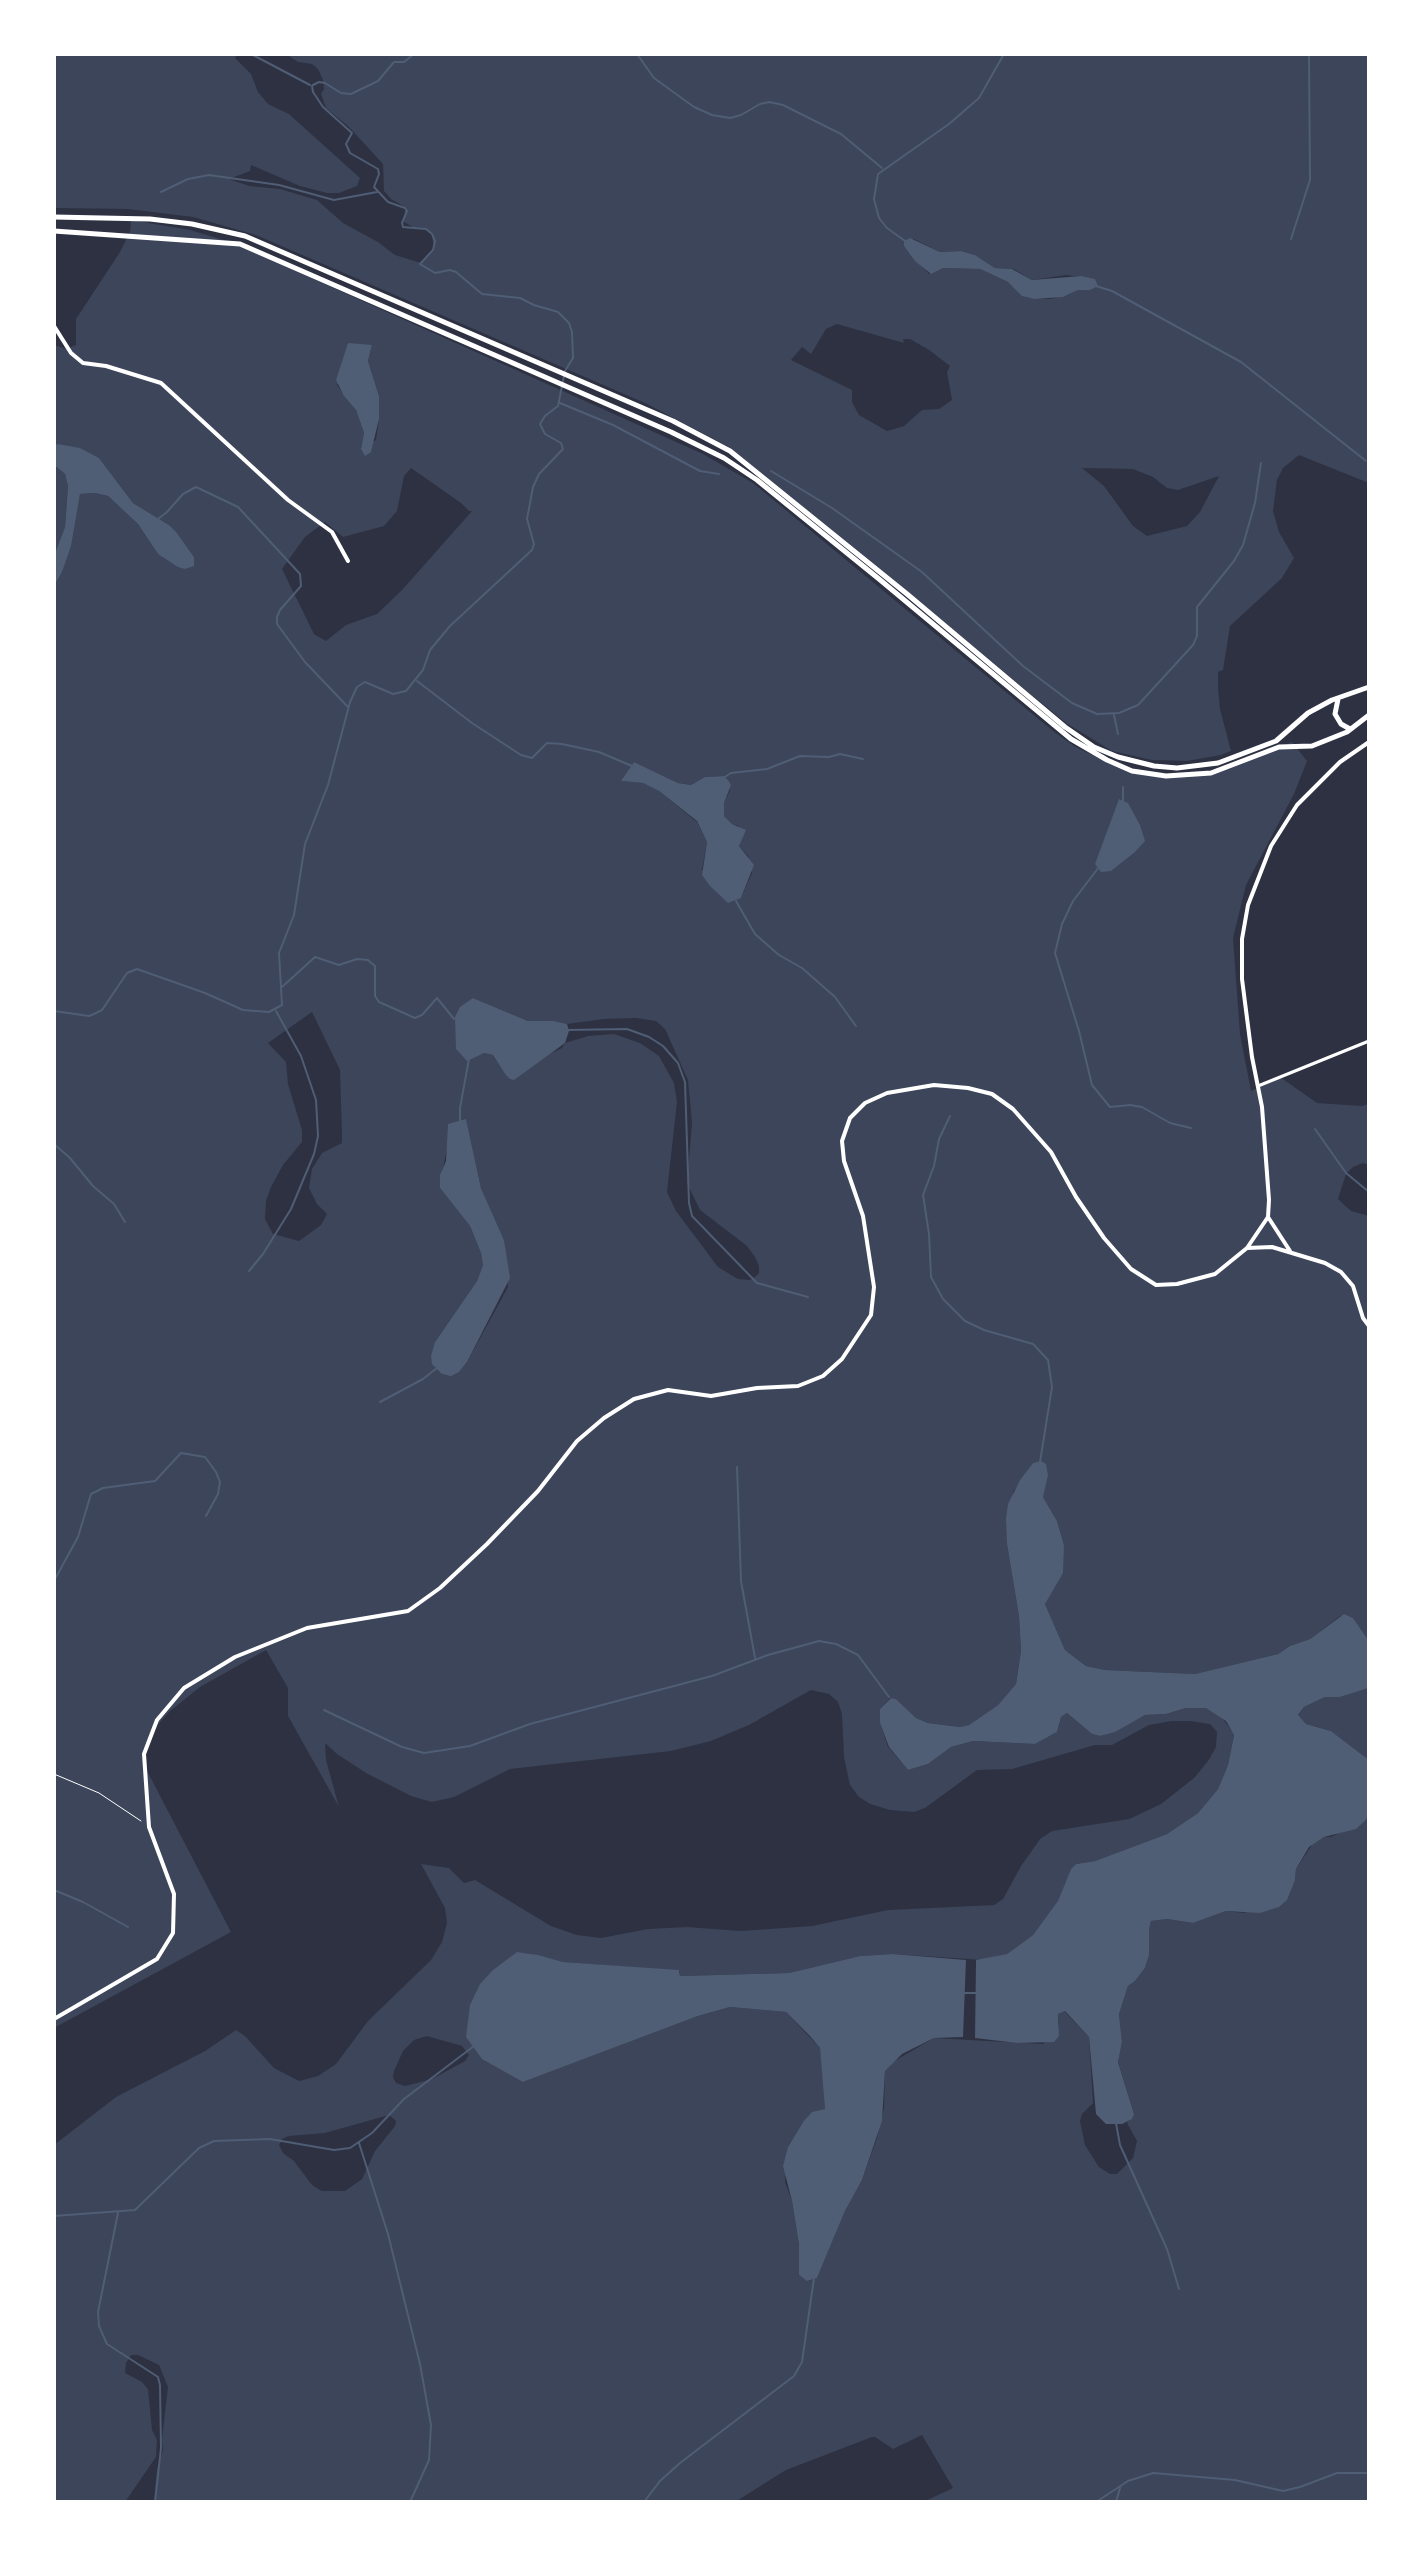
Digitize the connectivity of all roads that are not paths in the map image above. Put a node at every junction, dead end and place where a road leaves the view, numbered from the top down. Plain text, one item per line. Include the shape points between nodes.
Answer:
1 (54, 217) edge
2 (54, 231) edge
3 (1369, 288) edge
4 (1369, 308) edge
5 (54, 326) edge
6 (348, 561) dead end
7 (1369, 687) edge
8 (1338, 698) junction
9 (1369, 715) edge
10 (1350, 730) junction
11 (1369, 742) edge
12 (1369, 1041) edge
13 (1257, 1086) junction
14 (1268, 1217) junction
15 (1247, 1248) junction
16 (1290, 1251) junction
17 (1369, 1326) edge
18 (54, 2019) edge

1 - 8 highway via 150,219 245,236 673,421 730,451 1047,712 1104,752 1154,766 1218,763 1276,741 1308,713
2 - 10 highway via 240,244 724,458 1071,739 1132,771 1191,775 1235,766 1279,747 1312,746
3 - 4 street
5 - 6 street via 83,363 161,383 288,500 332,532
7 - 8 highway
8 - 10 highway via 1335,714
9 - 10 highway
11 - 13 street via 1340,762 1297,805 1271,846 1248,905 1242,979
12 - 13 street
13 - 14 street
14 - 15 street
14 - 16 street
15 - 16 street
15 - 18 street via 1215,1274 1156,1285 1131,1269 1104,1238 1051,1152 1013,1109 992,1094 934,1085 887,1093 865,1103 850,1118 842,1141 863,1216 874,1287 871,1315 842,1359 823,1376 798,1386 711,1396 668,1390 634,1399 577,1441 487,1544 408,1611 307,1628 235,1657 184,1688 157,1720 144,1754 149,1827 174,1894 173,1933 157,1959
16 - 17 street via 1341,1272 1353,1286

